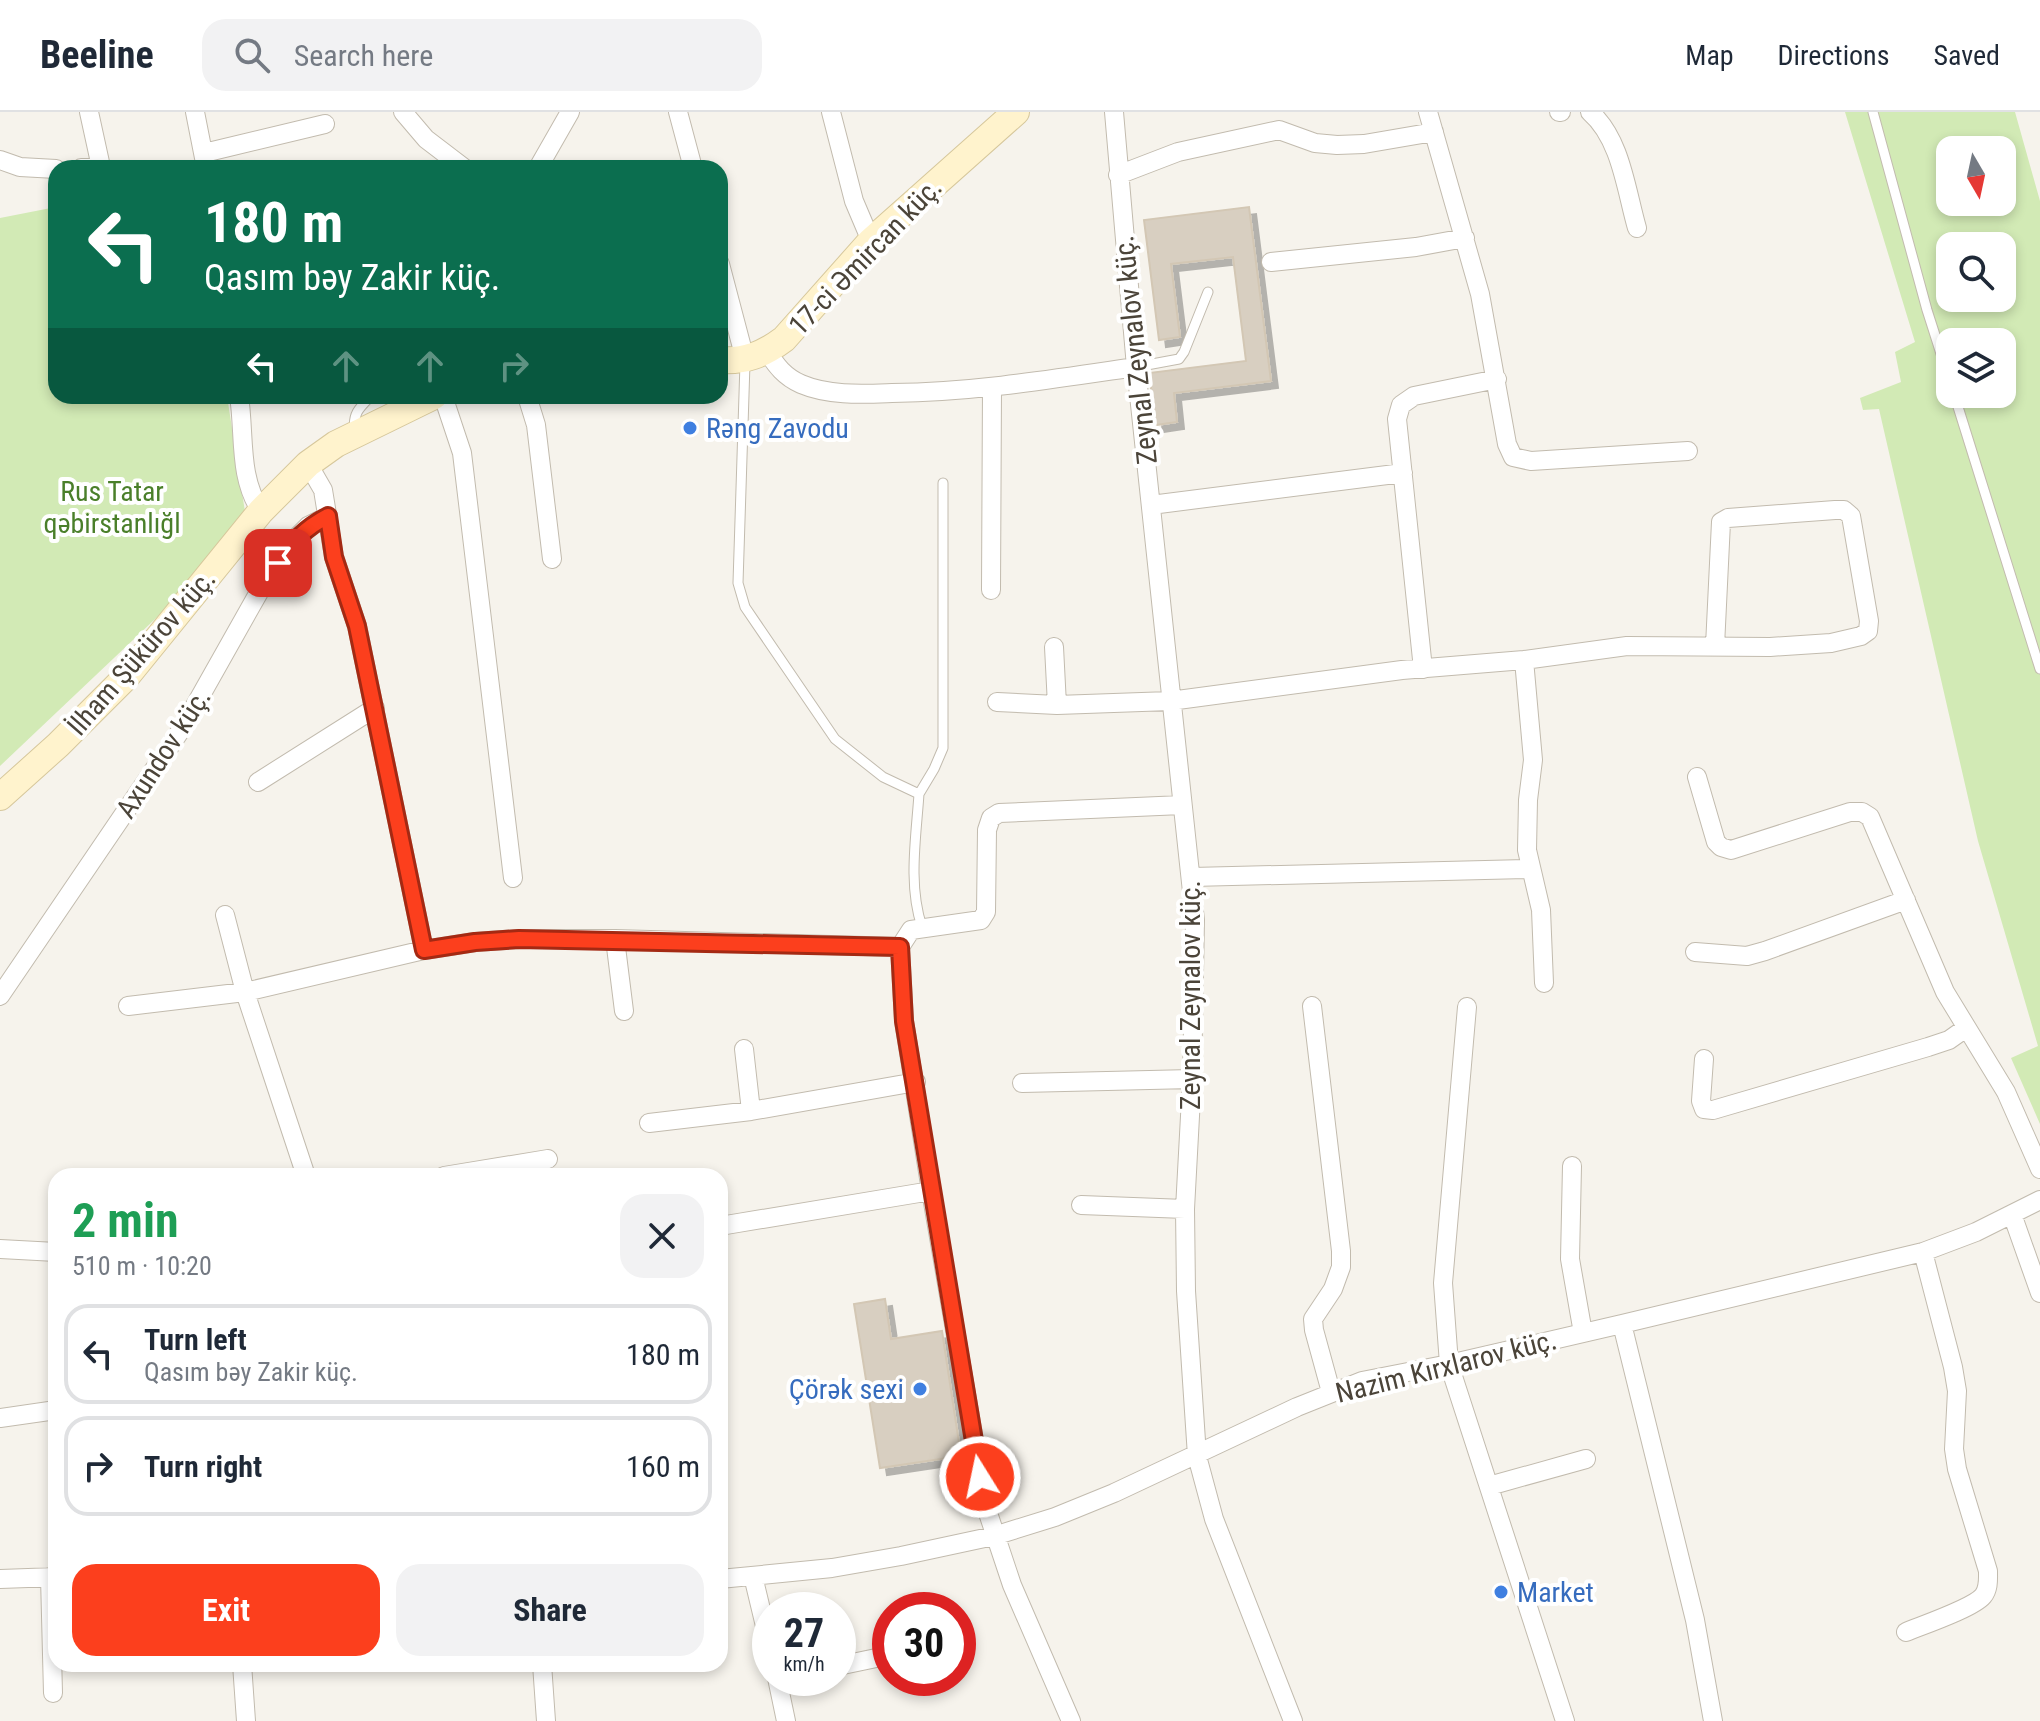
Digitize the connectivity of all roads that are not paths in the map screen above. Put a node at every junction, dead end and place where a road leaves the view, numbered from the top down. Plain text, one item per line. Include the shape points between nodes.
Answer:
1 (89, 112) edge
2 (195, 112) edge
3 (403, 112) edge
4 (570, 112) edge
5 (678, 112) edge
6 (831, 112) edge
7 (1114, 112) edge
8 (1428, 112) edge
9 (1590, 112) edge
10 (1873, 112) edge
11 (1000, 117) edge
12 (1277, 121) edge
13 (325, 124) dead end
14 (1434, 132) junction
15 (0, 160) edge
16 (99, 160) edge
17 (205, 160) edge
18 (208, 160) edge
19 (441, 160) edge
20 (543, 160) edge
21 (691, 160) edge
22 (48, 169) edge
23 (1118, 175) junction
24 (1637, 228) dead end
25 (1465, 238) junction
26 (871, 241) junction
27 (1271, 262) dead end
28 (1208, 292) dead end
29 (728, 295) edge
30 (1936, 338) edge
31 (744, 357) edge
32 (1136, 367) junction
33 (1497, 379) junction
34 (992, 388) junction
35 (244, 404) edge
36 (364, 404) edge
37 (418, 404) edge
38 (446, 404) edge
39 (529, 404) edge
40 (1958, 408) edge
41 (355, 435) junction
42 (1688, 451) dead end
43 (308, 464) junction
44 (1403, 473) junction
45 (943, 483) dead end
46 (1151, 505) junction
47 (261, 511) junction
48 (328, 516) junction
49 (552, 559) dead end
50 (991, 590) dead end
51 (1715, 646) junction
52 (1054, 647) dead end
53 (1524, 660) junction
54 (1423, 669) junction
55 (2040, 669) edge
56 (1170, 701) junction
57 (997, 702) dead end
58 (1057, 705) junction
59 (375, 708) junction
60 (1697, 777) dead end
61 (258, 782) dead end
62 (919, 794) junction
63 (0, 797) edge
64 (1182, 805) junction
65 (1531, 869) junction
66 (1192, 877) junction
67 (513, 878) dead end
68 (1906, 900) junction
69 (225, 915) dead end
70 (922, 927) junction
71 (615, 939) junction
72 (900, 947) junction
73 (424, 950) junction
74 (1695, 952) dead end
75 (1544, 983) dead end
76 (245, 992) junction
77 (0, 996) edge
78 (128, 1006) dead end
79 (1312, 1006) dead end
80 (1467, 1007) dead end
81 (624, 1011) dead end
82 (1966, 1028) junction
83 (744, 1049) dead end
84 (1704, 1059) dead end
85 (1192, 1079) junction
86 (916, 1082) junction
87 (1022, 1083) dead end
88 (751, 1111) junction
89 (649, 1123) dead end
90 (548, 1159) dead end
91 (1572, 1166) dead end
92 (303, 1168) edge
93 (493, 1168) edge
94 (2040, 1169) edge
95 (931, 1191) junction
96 (2040, 1200) edge
97 (1081, 1205) dead end
98 (1185, 1209) junction
99 (2012, 1214) junction
100 (728, 1225) edge
101 (0, 1249) edge
102 (48, 1252) edge
103 (1923, 1252) junction
104 (2040, 1293) edge
105 (1622, 1324) junction
106 (1583, 1333) junction
107 (1449, 1364) junction
108 (1331, 1392) junction
109 (48, 1411) edge
110 (0, 1418) edge
111 (1197, 1456) junction
112 (1586, 1459) dead end
113 (1489, 1486) junction
114 (994, 1536) junction
115 (753, 1576) junction
116 (48, 1577) edge
117 (728, 1578) edge
118 (0, 1579) edge
119 (757, 1592) edge
120 (1906, 1632) dead end
121 (53, 1672) edge
122 (243, 1672) edge
123 (543, 1672) edge
124 (53, 1693) dead end
125 (782, 1696) edge
126 (246, 1721) edge
127 (546, 1721) edge
128 (786, 1721) edge
129 (1071, 1721) edge
130 (1293, 1721) edge
131 (1565, 1721) edge
132 (1713, 1721) edge

1 - 16 street
2 - 17 street
3 - 19 street
4 - 20 street
5 - 21 street
6 - 26 street via 854,201
7 - 23 street, Zeynal Zeynalov küç.
8 - 14 street
9 - 24 street via 1613,144
10 - 30 lane
11 - 26 street, 17-ci Əmircan küç.
12 - 14 street via 1315,143 1337,145
12 - 23 street
13 - 18 street
14 - 25 street
15 - 22 street
23 - 32 street, Zeynal Zeynalov küç.
25 - 27 street
25 - 33 street
26 - 31 street, 17-ci Əmircan küç. via 796,327
28 - 32 lane via 1179,359
29 - 31 street
31 - 34 street via 830,392
31 - 62 lane via 738,583 745,607 835,739 883,777
32 - 34 street
32 - 46 street, Zeynal Zeynalov küç.
33 - 42 street via 1513,457 1531,461
33 - 44 street via 1414,396 1401,405 1397,419
34 - 50 street
35 - 47 street via 245,474
36 - 41 lane via 353,421
37 - 41 street, İlham Şükürov küç.
38 - 67 street via 462,453
39 - 49 street
40 - 55 lane
41 - 43 street, İlham Şükürov küç.
43 - 47 street, İlham Şükürov küç.
43 - 48 street via 323,490
44 - 46 street
44 - 54 street
45 - 62 lane via 943,748
46 - 56 street, Zeynal Zeynalov küç.
47 - 63 street, İlham Şükürov küç. via 127,676
48 - 59 street
48 - 77 street, Axundov küç. via 293,541 183,727
51 - 51 street via 1721,522 1835,510 1851,516 1868,631 1831,643
51 - 53 street via 1627,646
52 - 58 street
53 - 54 street
53 - 65 street via 1533,760 1527,850
54 - 56 street
56 - 58 street
56 - 64 street, Zeynal Zeynalov küç.
57 - 58 street
59 - 61 street
59 - 73 street
60 - 68 street via 1716,842 1731,850 1862,812 1870,817
62 - 70 lane via 913,889
64 - 66 street, Zeynal Zeynalov küç.
64 - 70 street via 999,813 987,830 986,912 981,920
65 - 66 street
65 - 75 street via 1541,910
66 - 85 street, Zeynal Zeynalov küç.
68 - 74 street via 1747,956
68 - 82 street
69 - 76 street
70 - 72 street via 911,930
71 - 72 street
71 - 73 street via 519,939
71 - 81 street
72 - 86 street via 904,1021
73 - 76 street
76 - 78 street
76 - 92 street
79 - 108 street via 1341,1251 1333,1289 1313,1319
80 - 107 street via 1443,1283
82 - 84 street via 1949,1040 1713,1110 1704,1109 1701,1101
82 - 94 street via 2006,1092
83 - 88 street
85 - 87 street
85 - 98 street, Zeynal Zeynalov küç.
86 - 88 street
86 - 95 street
88 - 89 street
90 - 93 street
91 - 106 street via 1570,1259
95 - 100 street
95 - 114 street
96 - 99 street, Nazim Kırxlarov küç.
97 - 98 street
98 - 111 street, Zeynal Zeynalov küç.
99 - 103 street, Nazim Kırxlarov küç.
99 - 104 street
101 - 102 street
103 - 105 street, Nazim Kırxlarov küç.
103 - 120 street via 1957,1391 1957,1469 1988,1584 1985,1595 1973,1603
105 - 106 street, Nazim Kırxlarov küç.
105 - 132 street via 1695,1620
106 - 107 street, Nazim Kırxlarov küç.
107 - 108 street, Nazim Kırxlarov küç.
107 - 113 street
108 - 111 street, Nazim Kırxlarov küç.
109 - 110 street
111 - 114 street, Nazim Kırxlarov küç. via 1055,1517
111 - 130 street, Zeynal Zeynalov küç. via 1214,1519
112 - 113 street
113 - 131 street
114 - 115 street, Nazim Kırxlarov küç. via 887,1559
114 - 129 street
115 - 117 street, Nazim Kırxlarov küç.
115 - 119 street
116 - 118 street
121 - 124 street
122 - 126 street
123 - 127 street
125 - 128 street

